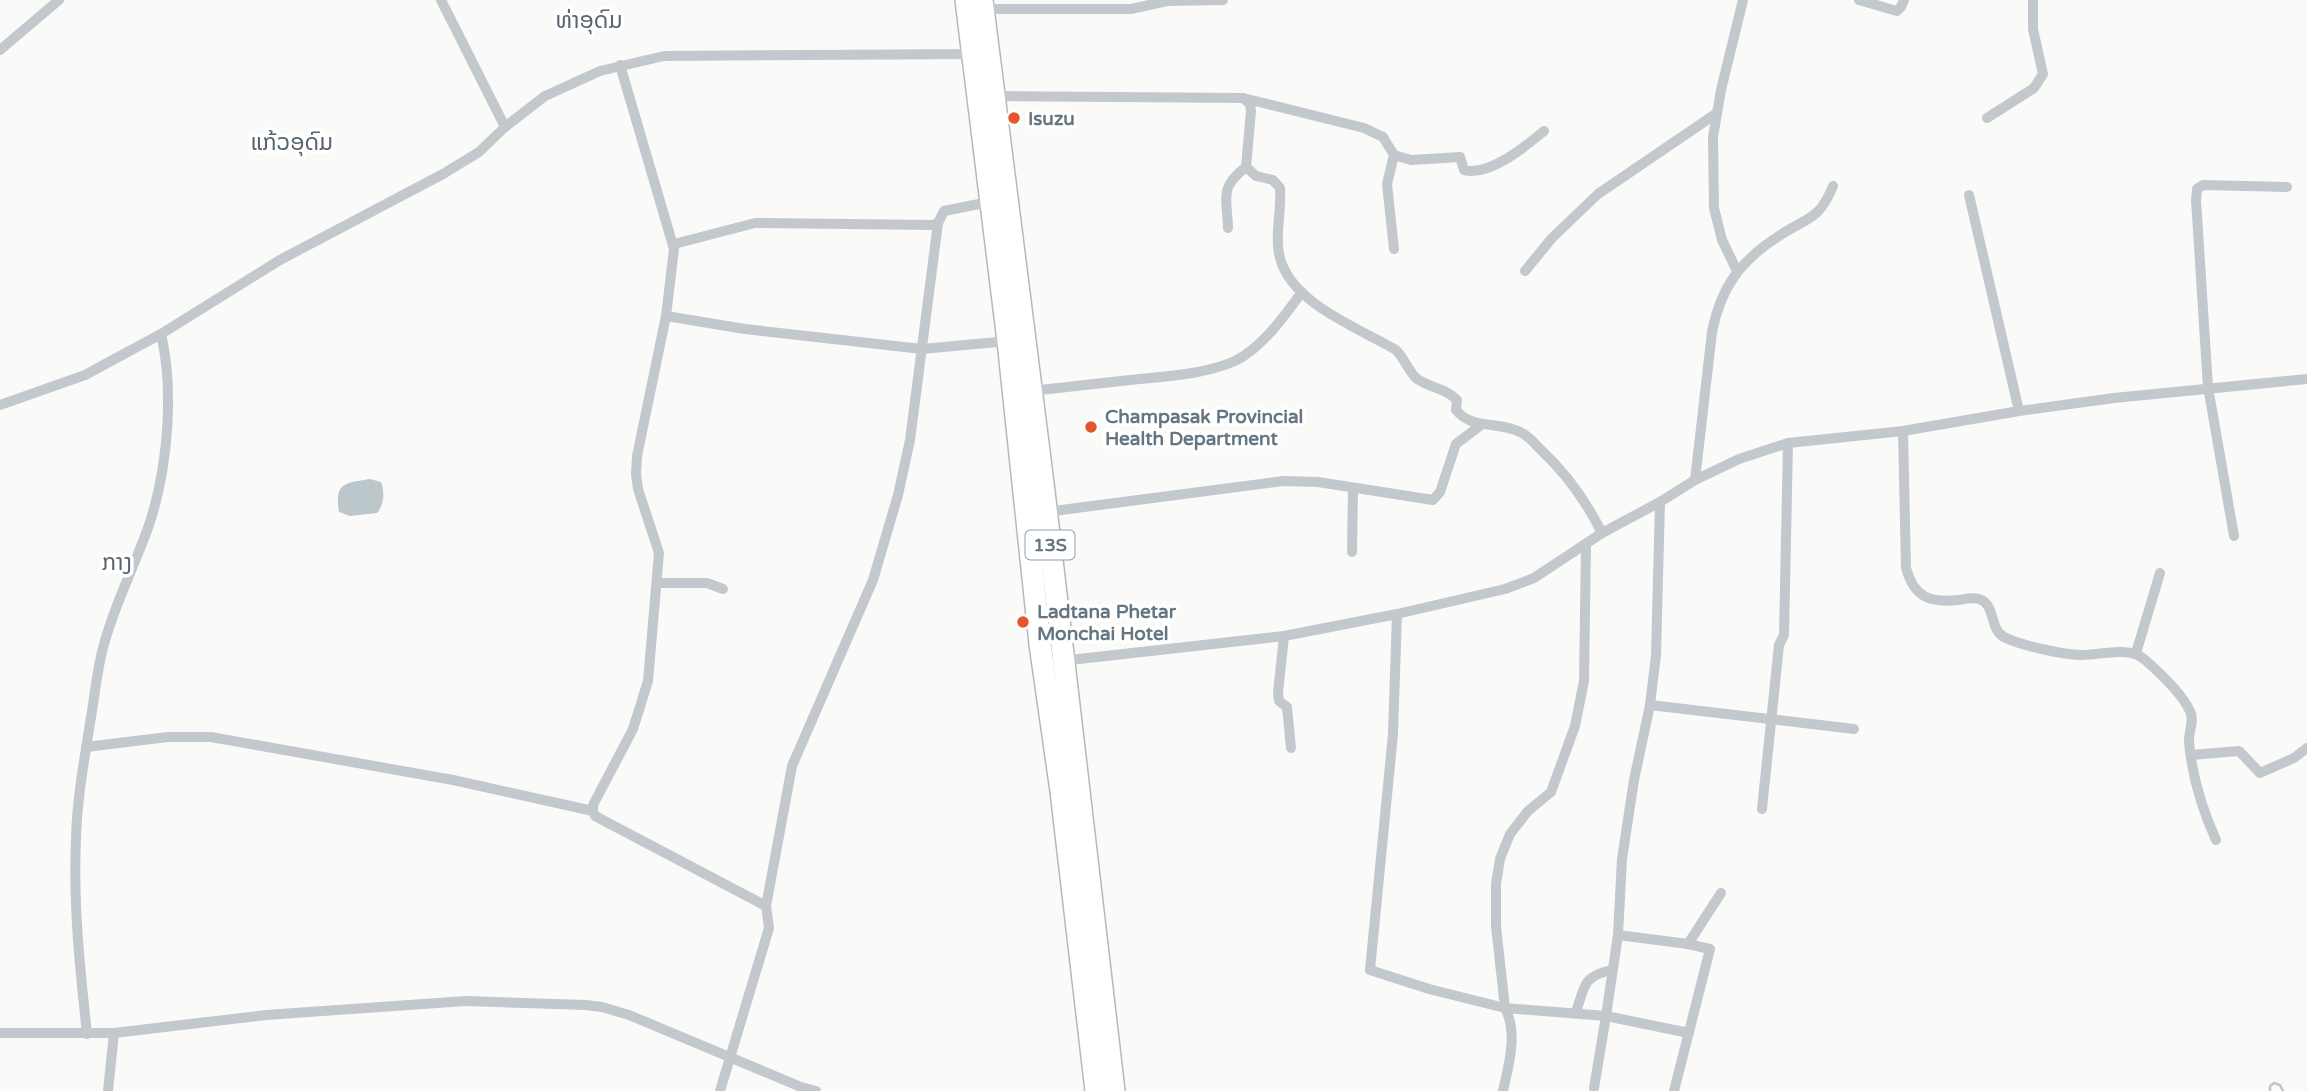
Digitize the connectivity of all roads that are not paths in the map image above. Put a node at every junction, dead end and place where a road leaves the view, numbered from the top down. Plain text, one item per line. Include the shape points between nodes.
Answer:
1 (59, 0) edge
2 (441, 0) edge
3 (1223, 0) edge
4 (1743, 0) edge
5 (1860, 0) edge
6 (1904, 0) edge
7 (2033, 0) edge
8 (977, 3) edge
9 (0, 50) edge
10 (980, 53) junction
11 (620, 65) junction
12 (994, 96) junction
13 (1243, 98) junction
14 (1717, 113) junction
15 (1987, 118) dead end
16 (505, 127) junction
17 (1544, 131) dead end
18 (1394, 155) junction
19 (1246, 167) junction
20 (1833, 186) dead end
21 (2287, 187) dead end
22 (1969, 195) dead end
23 (998, 200) junction
24 (938, 223) junction
25 (1228, 228) dead end
26 (674, 244) junction
27 (1394, 249) dead end
28 (1525, 271) dead end
29 (1737, 271) junction
30 (1302, 292) junction
31 (666, 316) junction
32 (161, 334) junction
33 (1008, 341) junction
34 (922, 349) junction
35 (2307, 379) edge
36 (2208, 387) junction
37 (1031, 391) junction
38 (0, 405) edge
39 (2019, 411) junction
40 (1481, 425) junction
41 (1903, 431) junction
42 (1788, 443) junction
43 (1695, 480) junction
44 (1353, 488) junction
45 (1660, 502) junction
46 (1046, 512) junction
47 (1602, 533) junction
48 (2234, 536) dead end
49 (1586, 545) junction
50 (1352, 552) dead end
51 (2160, 573) dead end
52 (658, 583) junction
53 (723, 589) dead end
54 (1397, 614) junction
55 (1284, 636) junction
56 (2136, 653) junction
57 (1053, 662) junction
58 (1650, 705) junction
59 (1770, 721) junction
60 (1854, 729) dead end
61 (86, 747) junction
62 (1291, 748) dead end
63 (2307, 748) edge
64 (2191, 755) junction
65 (1762, 809) dead end
66 (593, 811) junction
67 (2216, 840) dead end
68 (1721, 893) dead end
69 (766, 906) junction
70 (1618, 935) junction
71 (1688, 944) junction
72 (1611, 970) junction
73 (1505, 1008) junction
74 (1576, 1012) junction
75 (1606, 1016) junction
76 (0, 1033) edge
77 (114, 1033) junction
78 (1689, 1033) junction
79 (87, 1034) junction
80 (731, 1057) junction
81 (1594, 1088) dead end
82 (108, 1091) edge
83 (720, 1091) edge
84 (816, 1091) edge
85 (1096, 1091) edge
86 (1114, 1091) edge
87 (1503, 1091) edge
88 (1674, 1091) edge

1 - 9 street
2 - 16 street
3 - 8 street via 1167,1 1131,9
4 - 14 street
5 - 6 street via 1897,11
7 - 15 street via 2033,29 2043,74 2034,88
8 - 10 highway, 13S
10 - 11 street via 680,55
10 - 12 highway, 13S
10 - 23 highway, 13S
11 - 16 street via 545,96
11 - 26 street
12 - 13 street
12 - 23 highway, 13S
13 - 18 street via 1364,128 1383,137
13 - 19 street via 1251,111
14 - 28 street via 1598,194
14 - 29 street via 1714,208
16 - 32 street via 480,152 280,260
17 - 18 street via 1486,169 1464,170 1460,157 1411,160
18 - 27 street via 1387,184
19 - 25 street via 1227,187
19 - 30 street via 1280,188 1279,257
20 - 29 street via 1818,214 1779,236
21 - 36 street via 2203,185 2197,189
22 - 39 street
23 - 24 street via 944,211
23 - 33 highway, 13S
23 - 37 highway, 13S
24 - 26 street via 755,223
24 - 34 street
26 - 31 street
29 - 43 street via 1715,314
30 - 37 street via 1280,322 1236,360 1180,375
30 - 40 street via 1316,306 1396,350 1418,380 1451,393 1461,417
31 - 34 street
31 - 52 street via 636,474 657,546
32 - 38 street via 85,375
32 - 61 street via 167,370 161,478 103,648
33 - 34 street
33 - 57 highway, 13S
34 - 69 street via 910,440 889,530 864,603 792,766
35 - 36 street
36 - 39 street
36 - 48 street
37 - 46 highway, 13S
39 - 41 street
40 - 44 street via 1456,444 1440,492 1433,499
40 - 47 street via 1523,433 1586,500
41 - 42 street
41 - 56 street via 1906,568 1919,594 1945,601 1983,600 2003,637 2053,652 2080,656
42 - 43 street
42 - 59 street via 1784,635
43 - 45 street
44 - 46 street via 1283,481
44 - 50 street
45 - 47 street
45 - 58 street via 1656,655
46 - 57 highway, 13S
47 - 49 street
49 - 54 street via 1534,578 1504,589
49 - 73 street via 1584,681 1575,726 1551,792 1510,834 1500,859 1496,926
51 - 56 street
52 - 53 street via 707,583
52 - 66 street via 643,702
54 - 55 street
54 - 73 street via 1392,734 1370,970
55 - 57 street
55 - 62 street via 1278,693 1287,707
56 - 64 street via 2190,711
57 - 85 highway, 13S via 1061,791
57 - 86 highway, 13S
58 - 59 street
58 - 70 street via 1622,859
59 - 60 street
59 - 65 street
61 - 66 street via 211,737
61 - 79 street via 75,879
63 - 64 street via 2260,773 2239,751
64 - 67 street via 2203,810
66 - 69 street
68 - 71 street
69 - 80 street via 769,928
70 - 71 street
70 - 72 street
71 - 78 street via 1710,949
72 - 74 street via 1594,974
72 - 75 street
73 - 74 street
73 - 87 street via 1512,1034
74 - 75 street
75 - 78 street
75 - 81 street
76 - 79 street
77 - 79 street
77 - 80 street via 266,1015 466,1001 531,1002 602,1007
77 - 82 street
78 - 88 street
80 - 83 street
80 - 84 street

